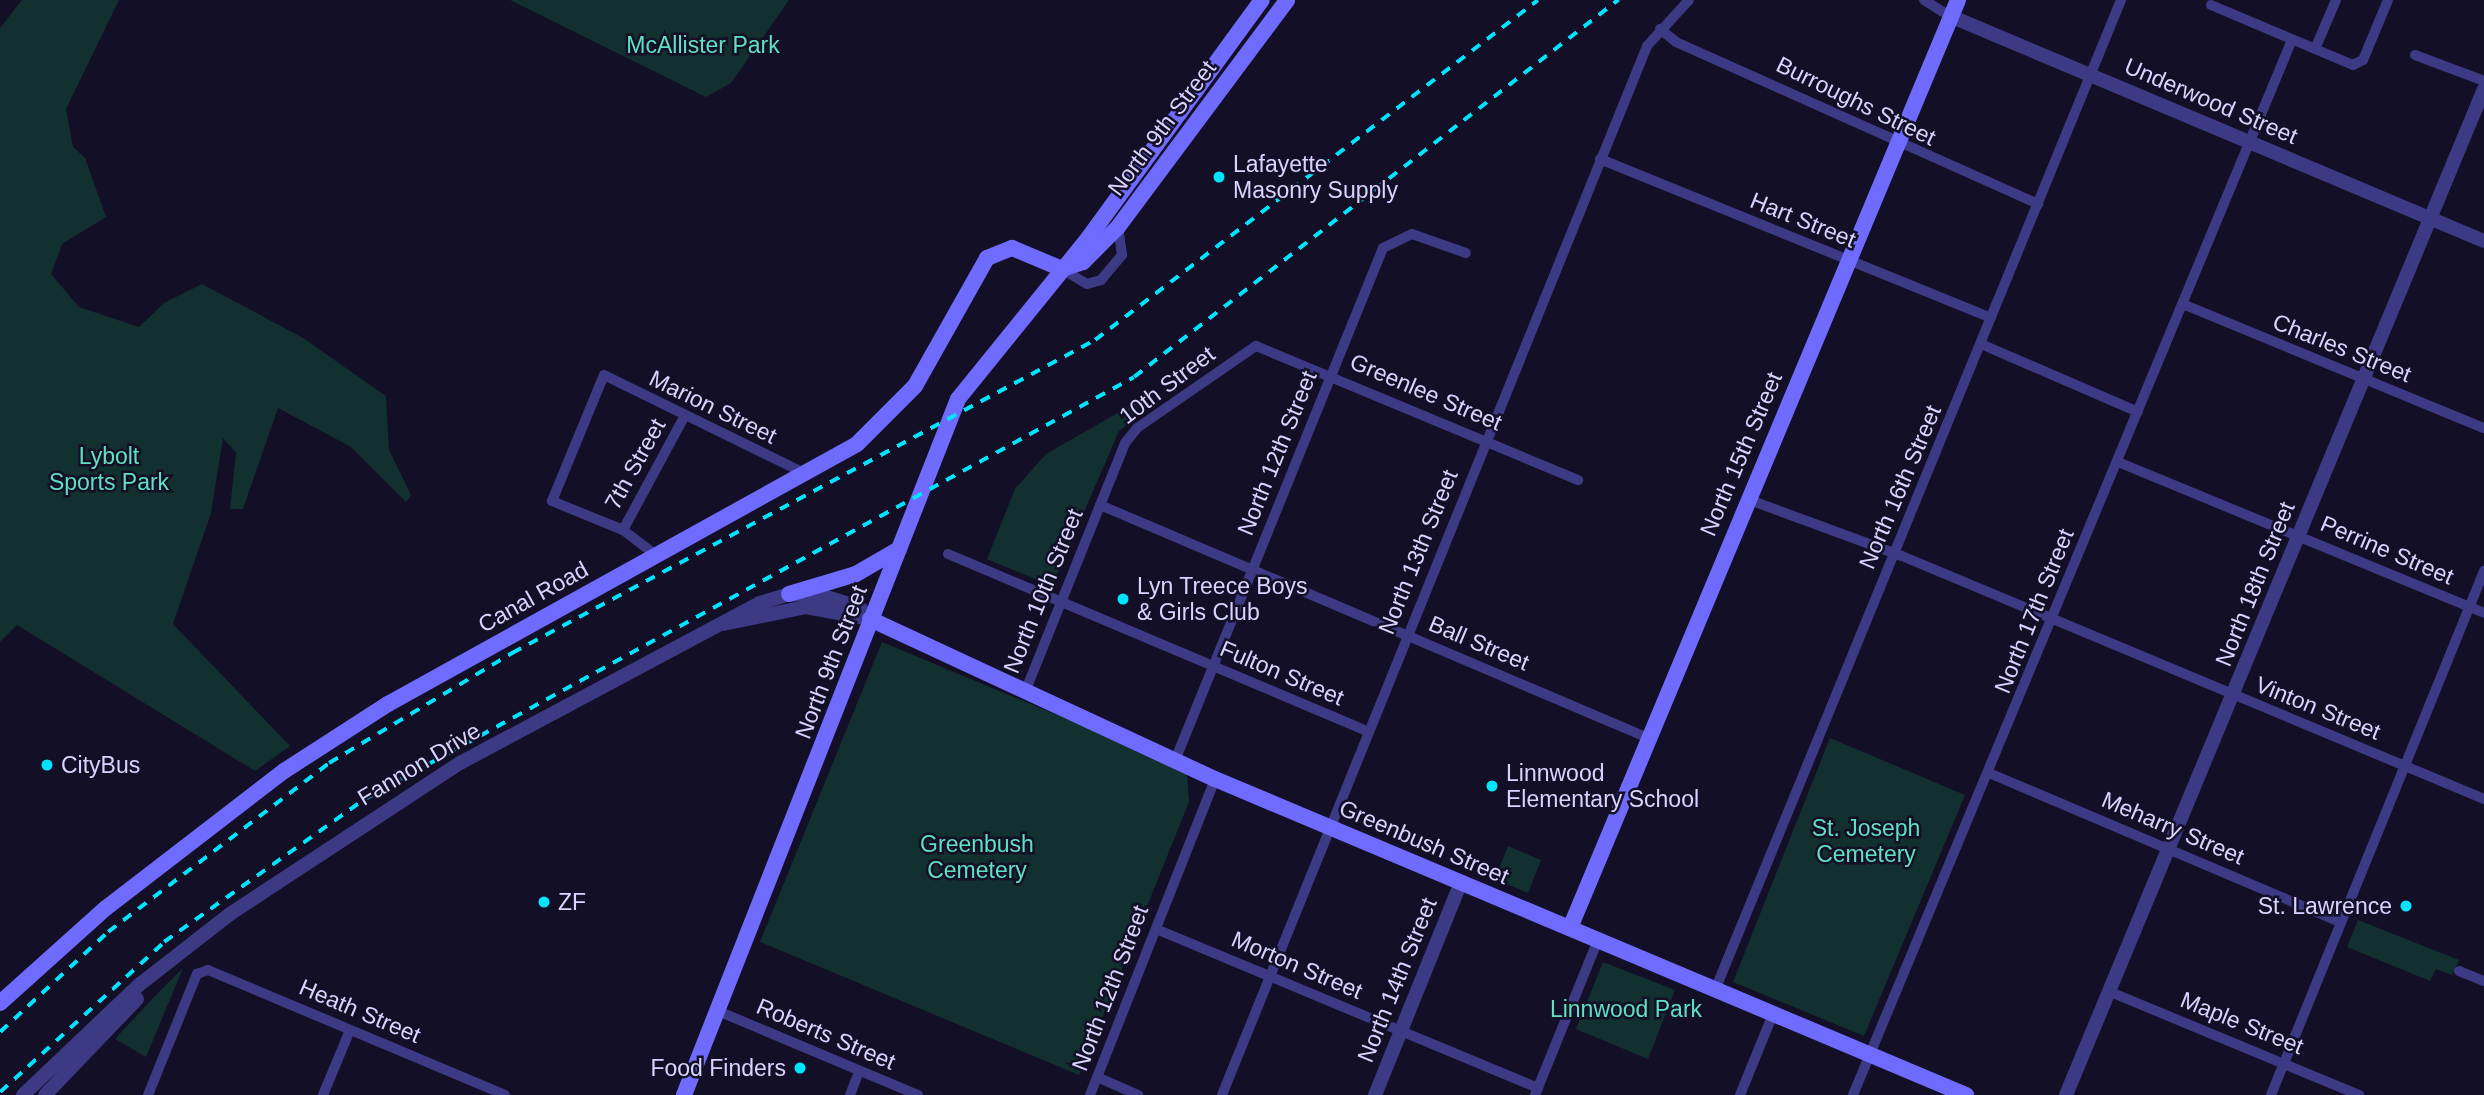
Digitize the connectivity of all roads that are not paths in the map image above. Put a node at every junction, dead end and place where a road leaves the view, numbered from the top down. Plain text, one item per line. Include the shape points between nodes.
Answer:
1 (1262, 0) edge
2 (1287, 0) edge
3 (1689, 0) edge
4 (1924, 0) edge
5 (1958, 0) edge
6 (2122, 0) edge
7 (2336, 0) edge
8 (2388, 0) edge
9 (2211, 5) dead end
10 (1950, 16) junction
11 (1660, 29) junction
12 (2292, 40) junction
13 (2315, 49) junction
14 (2415, 55) dead end
15 (2090, 75) junction
16 (2484, 81) edge
17 (2484, 89) edge
18 (1898, 141) junction
19 (2251, 142) junction
20 (1600, 159) junction
21 (2038, 204) junction
22 (2429, 219) junction
23 (1118, 227) junction
24 (2484, 241) edge
25 (1465, 253) dead end
26 (1848, 260) junction
27 (1062, 269) junction
28 (2185, 306) junction
29 (1991, 318) junction
30 (1981, 344) junction
31 (1256, 346) joint
32 (1331, 375) junction
33 (2363, 379) junction
34 (2138, 412) junction
35 (683, 419) junction
36 (2484, 428) edge
37 (1485, 440) junction
38 (2118, 462) junction
39 (806, 474) junction
40 (1578, 480) dead end
41 (1747, 499) junction
42 (1100, 505) junction
43 (622, 530) junction
44 (2297, 536) junction
45 (899, 549) junction
46 (948, 554) dead end
47 (657, 555) junction
48 (1894, 556) junction
49 (1253, 570) junction
50 (2484, 571) edge
51 (789, 594) junction
52 (1062, 602) junction
53 (2469, 607) junction
54 (2484, 613) edge
55 (870, 618) junction
56 (2053, 619) junction
57 (723, 624) junction
58 (1407, 635) junction
59 (1213, 667) junction
60 (1025, 692) junction
61 (2233, 696) junction
62 (1367, 731) junction
63 (1648, 738) junction
64 (1176, 758) junction
65 (2405, 765) junction
66 (1989, 773) junction
67 (1215, 779) junction
68 (2484, 799) edge
69 (1329, 826) junction
70 (2168, 849) junction
71 (1461, 882) junction
72 (2340, 922) junction
73 (1570, 928) junction
74 (1156, 929) junction
75 (1598, 940) junction
76 (2459, 971) dead end
77 (158, 973) junction
78 (1270, 975) junction
79 (2484, 981) edge
80 (1716, 990) junction
81 (2108, 992) junction
82 (0, 1003) edge
83 (718, 1011) junction
84 (1773, 1014) junction
85 (350, 1030) junction
86 (1400, 1031) junction
87 (1870, 1054) junction
88 (2285, 1063) junction
89 (859, 1071) junction
90 (1097, 1077) junction
91 (1536, 1091) edge
92 (502, 1094) edge
93 (23, 1095) edge
94 (44, 1095) edge
95 (148, 1095) edge
96 (323, 1095) edge
97 (684, 1095) edge
98 (850, 1095) edge
99 (918, 1095) edge
100 (1090, 1095) edge
101 (1138, 1095) edge
102 (1222, 1095) edge
103 (1375, 1095) edge
104 (1740, 1095) edge
105 (1853, 1095) edge
106 (1966, 1095) edge
107 (2066, 1095) edge
108 (2271, 1095) edge
109 (2359, 1095) edge

1 - 27 main road, North 9th Street
2 - 23 main road, North 9th Street
3 - 11 street
4 - 10 street, Underwood Street
5 - 10 main road, North 15th Street
6 - 15 street, North 16th Street
7 - 13 street
8 - 13 street via 2363,60 2353,65
9 - 12 street
10 - 15 street, Underwood Street
10 - 18 main road, North 15th Street
11 - 18 street, Burroughs Street via 1676,42
11 - 20 street, North 13th Street via 1647,46
12 - 13 street
12 - 19 street, North 17th Street
14 - 16 street
15 - 19 street, Underwood Street
15 - 21 street, North 16th Street
17 - 22 street, North 18th Street
18 - 21 street, Burroughs Street
18 - 26 main road, North 15th Street
19 - 22 street, Underwood Street
19 - 28 street, North 17th Street
20 - 26 street, Hart Street
20 - 37 street, North 13th Street
21 - 29 street, North 16th Street
22 - 24 street, Underwood Street
22 - 33 street, North 18th Street
23 - 27 main road, North 9th Street via 1083,262
23 - 27 street via 1122,255 1101,280 1087,284
25 - 32 street, North 12th Street via 1412,234 1383,248
26 - 29 street, Hart Street
26 - 41 main road, North 15th Street
27 - 39 main road, Canal Road via 1012,248 987,258 896,409 857,444
27 - 45 main road, North 9th Street via 958,399
28 - 33 street, Charles Street
28 - 34 street, North 17th Street
29 - 30 street, North 16th Street
30 - 34 street
30 - 48 street, North 16th Street
31 - 32 street, Greenlee Street
31 - 42 street, 10th Street via 1137,428
32 - 37 street, Greenlee Street
32 - 49 street, North 12th Street
33 - 36 street, Charles Street
33 - 44 street, North 18th Street
34 - 38 street, North 17th Street
35 - 39 street, Marion Street
35 - 43 street, 7th Street
35 - 43 street, Marion Street via 604,375 552,501
37 - 40 street, Greenlee Street
37 - 58 street, North 13th Street
38 - 44 street, Perrine Street
38 - 56 street, North 17th Street
39 - 47 main road, Canal Road
41 - 48 street, Vinton Street
41 - 63 main road, North 15th Street
42 - 49 street, Ball Street
42 - 52 street, North 10th Street
43 - 47 street
44 - 53 street, Perrine Street
44 - 61 street, North 18th Street
45 - 51 main road via 856,574
45 - 55 main road, North 9th Street
46 - 52 street, Fulton Street
47 - 82 main road, Canal Road via 388,704 284,771 106,908
48 - 56 street, Vinton Street
48 - 80 street, North 16th Street
49 - 58 street, Ball Street
49 - 59 street, North 12th Street
50 - 53 street
51 - 55 street via 846,602
51 - 57 street, Fannon Drive
52 - 59 street, Fulton Street
52 - 60 street, North 10th Street
53 - 54 street, Perrine Street
53 - 65 street
55 - 57 street, Fannon Drive via 806,607
55 - 60 main road, Greenbush Street
55 - 83 main road, North 9th Street
56 - 61 street, Vinton Street
56 - 66 street, North 17th Street
57 - 77 street, Fannon Drive via 460,763 326,846
58 - 62 street, North 13th Street
58 - 63 street, Ball Street
59 - 62 street, Fulton Street
59 - 64 street, North 12th Street
60 - 64 main road, Greenbush Street
61 - 65 street, Vinton Street
61 - 70 street, North 18th Street
62 - 69 street, North 13th Street
63 - 73 main road, North 15th Street
64 - 67 main road, Greenbush Street
65 - 68 street, Vinton Street
65 - 72 street
66 - 70 street, Meharry Street
66 - 87 street, North 17th Street
67 - 69 main road, Greenbush Street
67 - 74 street, North 12th Street
69 - 71 main road, Greenbush Street
69 - 78 street, North 13th Street
70 - 72 street, Meharry Street
70 - 81 street, North 18th Street
71 - 73 main road, Greenbush Street
71 - 86 street, North 14th Street
72 - 88 street
73 - 75 main road, Greenbush Street
74 - 78 street, Morton Street
74 - 90 street, North 12th Street
75 - 80 main road, Greenbush Street
75 - 91 street
76 - 79 street
77 - 93 street, Fannon Drive
77 - 94 street, Fannon Drive
78 - 86 street, Morton Street
78 - 102 street, North 13th Street
80 - 84 main road, Greenbush Street
81 - 88 street, Maple Street
81 - 107 street, North 18th Street
83 - 89 street, Roberts Street
83 - 97 main road, North 9th Street
84 - 87 main road, Greenbush Street
84 - 104 street
85 - 92 street, Heath Street
85 - 95 street, Heath Street via 208,970 197,974
85 - 96 street
86 - 91 street, Morton Street
86 - 103 street, North 14th Street
87 - 105 street, North 17th Street
87 - 106 main road, Greenbush Street
88 - 108 street
88 - 109 street, Maple Street
89 - 98 street
89 - 99 street, Roberts Street
90 - 100 street, North 12th Street
90 - 101 street

